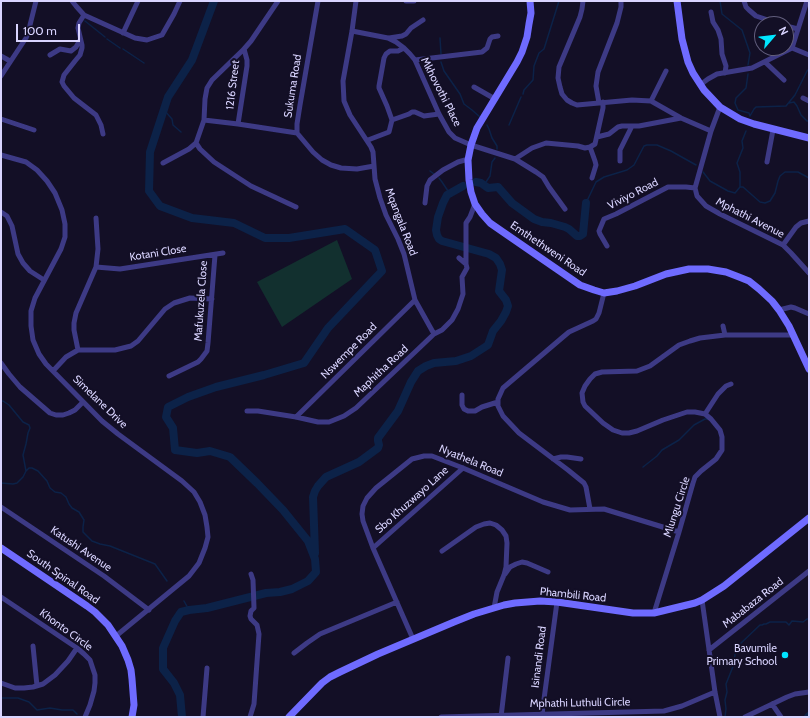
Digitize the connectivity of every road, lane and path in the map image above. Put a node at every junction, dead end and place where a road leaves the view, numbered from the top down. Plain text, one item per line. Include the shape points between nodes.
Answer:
1 (36, 1) edge
2 (72, 1) edge
3 (138, 1) edge
4 (180, 1) edge
5 (278, 1) edge
6 (318, 1) edge
7 (356, 1) edge
8 (406, 1) edge
9 (414, 1) edge
10 (530, 1) edge
11 (583, 1) edge
12 (621, 1) edge
13 (677, 1) edge
14 (744, 1) edge
15 (808, 1) edge
16 (711, 12) dead end
17 (84, 15) junction
18 (756, 16) edge
19 (423, 20) dead end
20 (794, 28) edge
21 (798, 29) junction
22 (352, 31) junction
23 (123, 33) junction
24 (498, 36) dead end
25 (388, 38) junction
26 (80, 40) junction
27 (794, 42) edge
28 (404, 48) junction
29 (244, 49) junction
30 (794, 49) edge
31 (50, 55) dead end
32 (809, 55) edge
33 (1, 56) edge
34 (775, 56) edge
35 (415, 60) junction
36 (10, 61) junction
37 (765, 62) junction
38 (666, 71) dead end
39 (725, 73) junction
40 (1, 76) edge
41 (784, 80) dead end
42 (700, 85) junction
43 (474, 87) dead end
44 (804, 98) dead end
45 (495, 99) junction
46 (809, 101) edge
47 (601, 102) junction
48 (651, 102) junction
49 (720, 106) junction
50 (439, 114) junction
51 (681, 118) junction
52 (1, 119) edge
53 (204, 120) junction
54 (392, 120) junction
55 (238, 124) junction
56 (632, 126) junction
57 (34, 130) dead end
58 (773, 130) junction
59 (711, 131) junction
60 (297, 133) junction
61 (103, 134) dead end
62 (597, 137) junction
63 (809, 138) edge
64 (368, 140) junction
65 (197, 142) junction
66 (471, 145) junction
67 (590, 147) junction
68 (1, 155) edge
69 (515, 159) junction
70 (468, 160) junction
71 (620, 161) dead end
72 (767, 162) dead end
73 (163, 163) dead end
74 (374, 166) junction
75 (592, 178) dead end
76 (695, 188) junction
77 (425, 203) dead end
78 (475, 204) junction
79 (296, 207) dead end
80 (565, 209) dead end
81 (1, 212) edge
82 (96, 218) dead end
83 (809, 220) edge
84 (783, 245) junction
85 (607, 246) dead end
86 (223, 253) dead end
87 (215, 255) junction
88 (459, 258) dead end
89 (466, 264) junction
90 (96, 267) junction
91 (809, 273) edge
92 (44, 280) junction
93 (604, 293) junction
94 (212, 299) junction
95 (415, 300) junction
96 (779, 310) junction
97 (809, 314) edge
98 (724, 326) dead end
99 (434, 334) junction
100 (725, 335) junction
101 (793, 335) junction
102 (78, 350) junction
103 (1, 363) edge
104 (809, 369) edge
105 (53, 370) junction
106 (169, 376) dead end
107 (731, 384) dead end
108 (462, 395) dead end
109 (84, 402) junction
110 (498, 402) junction
111 (248, 411) dead end
112 (704, 414) junction
113 (296, 417) junction
114 (554, 459) junction
115 (581, 459) dead end
116 (463, 468) junction
117 (1, 507) edge
118 (590, 509) junction
119 (809, 518) edge
120 (679, 532) junction
121 (1, 548) edge
122 (373, 548) junction
123 (442, 551) dead end
124 (809, 571) edge
125 (548, 572) dead end
126 (251, 574) dead end
127 (504, 575) junction
128 (1, 597) edge
129 (702, 600) junction
130 (397, 602) junction
131 (557, 602) junction
132 (494, 608) junction
133 (148, 610) junction
134 (654, 613) junction
135 (116, 636) junction
136 (413, 639) junction
137 (33, 646) dead end
138 (77, 648) junction
139 (709, 650) junction
140 (294, 653) dead end
141 (508, 658) dead end
142 (207, 668) dead end
143 (1, 683) edge
144 (37, 686) junction
145 (715, 692) junction
146 (809, 692) edge
147 (133, 694) junction
148 (772, 704) junction
149 (542, 714) junction
150 (501, 716) edge
151 (85, 717) edge
152 (128, 717) edge
153 (132, 717) edge
154 (203, 717) edge
155 (250, 717) edge
156 (288, 717) edge
157 (441, 717) edge
158 (720, 717) edge
159 (745, 717) edge
160 (781, 717) edge

1 - 36 street via 28,33
2 - 17 street
3 - 23 street
4 - 23 street via 162,35 147,40
5 - 29 street
6 - 60 street, Sukuma Road
7 - 22 street, Mqangala Road
8 - 9 street
10 - 45 street, Emthethweni Road via 530,24 522,52
11 - 47 street via 581,13 559,67 558,78 562,94 572,103 582,105
12 - 47 street via 617,23 598,72 596,86
13 - 42 street via 684,50 692,73
14 - 18 street
15 - 21 street
16 - 39 street via 721,38
17 - 23 street
17 - 26 street via 78,28
19 - 25 street via 406,34
20 - 21 street
21 - 27 street
22 - 25 street, Mkhovothi Place
22 - 64 street, Mqangala Road via 343,81 344,101 350,115
24 - 35 street via 490,39 487,48 482,52
25 - 28 street, Mkhovothi Place
26 - 31 street via 71,51 60,50
26 - 61 street via 80,55 64,74 62,82 74,98 96,115
28 - 35 street, Mkhovothi Place
28 - 54 street via 386,54 379,86
29 - 53 street via 207,88
29 - 55 street, 1216 Street via 248,60
30 - 32 street
33 - 36 street
34 - 37 street
35 - 50 street, Mkhovothi Place
36 - 40 street
37 - 39 street via 752,68
37 - 41 street
38 - 48 street
39 - 42 street via 712,76
42 - 49 street
43 - 45 street
44 - 46 street
45 - 66 street, Emthethweni Road via 477,128
47 - 48 street
47 - 62 street via 603,108
48 - 51 street
49 - 58 street via 747,122
49 - 59 street
50 - 54 street via 424,116 412,112
50 - 66 street, Mkhovothi Place via 448,132
51 - 56 street
51 - 59 street
52 - 57 street
53 - 55 street
53 - 65 street
54 - 64 street via 389,132
55 - 60 street
56 - 62 street via 618,127 609,134
56 - 71 street via 620,150
58 - 63 street
58 - 72 street
59 - 76 street
60 - 74 street, Sukuma Road via 312,152 331,165 357,169
62 - 67 street via 595,144
64 - 74 street, Mqangala Road via 373,152
65 - 73 street
65 - 79 street via 200,149 214,162 251,186
66 - 69 street, Mkhovothi Place
66 - 70 street, Emthethweni Road
67 - 69 street via 546,143
67 - 75 street via 596,165
68 - 92 street, Simelane Drive via 26,162 37,170 47,181 62,210 65,237
69 - 80 street, Mkhovothi Place via 543,177
70 - 77 street via 452,165 430,180
70 - 78 street, Emthethweni Road via 469,180
74 - 95 street, Mqangala Road via 380,198 404,254
76 - 84 street, Mphathi Avenue via 697,196 706,206
76 - 85 street, Viviyo Road via 668,187 604,219 599,230
78 - 89 street, Maphitha Road via 466,222
78 - 93 street, Emthethweni Road via 490,223 503,232 580,284
81 - 92 street via 7,216 12,226 18,254 23,263
82 - 90 street
83 - 84 street via 796,227
84 - 91 street, Mphathi Avenue
86 - 87 street, Kotani Close
87 - 90 street, Kotani Close via 120,269
87 - 94 street, Mafukuzela Close
88 - 89 street
89 - 99 street, Maphitha Road via 468,268 462,277 463,294 458,308 452,320
90 - 102 street via 76,313 74,330
92 - 105 street, Simelane Drive via 31,311 31,326 39,354
93 - 96 street via 635,286 678,271 708,269 726,272 749,281
93 - 110 street via 596,319 569,332 503,388
94 - 102 street via 190,298 174,302 131,346 115,350
94 - 106 street, Mafukuzela Close via 207,351 198,362
95 - 99 street, Mqangala Road
95 - 113 street, Nswempe Road
96 - 97 street via 795,308
96 - 101 street
98 - 100 street
99 - 113 street, Maphitha Road via 356,408 344,416 329,422
100 - 101 street
100 - 112 street via 700,338 679,345 650,366 637,371 595,374 582,393 585,406 603,423 622,433 637,431 688,412
101 - 104 street
102 - 105 street via 66,357
103 - 109 street via 20,386 50,413 63,415 75,410
105 - 109 street, Simelane Drive
107 - 112 street via 718,394
108 - 110 street via 462,405 468,411 475,411
109 - 133 street, Simelane Drive via 118,434 182,480 194,492 205,515 208,537 199,564 189,576
110 - 114 street via 503,416 519,433
111 - 113 street, Maphitha Road
112 - 120 street, Mlungu Circle via 720,430 722,450 696,477
114 - 115 street
114 - 118 street via 584,483
116 - 118 street, Nyathela Road via 543,502 570,510
116 - 122 street, Sbo Khuzwayo Lane
116 - 122 street, Nyathela Road via 432,456 417,457 376,488 367,498 362,514
117 - 133 street, Katushi Avenue via 104,576
118 - 120 street, Nyathela Road via 614,512
119 - 129 street, Phambili Road via 724,586
120 - 134 street, Mlungu Circle
121 - 135 street, South Spinal Road via 87,606
122 - 130 street, Nyathela Road
123 - 127 street via 476,527 490,523 496,525 506,536 508,543
124 - 139 street, Mababaza Road
125 - 127 street via 522,562 510,567
126 - 155 street via 254,582 254,608 250,616 257,625 259,634 254,704
127 - 132 street via 496,592
128 - 138 street, Khonto Circle
129 - 134 street, Phambili Road
129 - 139 street
130 - 136 street, Nyathela Road
130 - 140 street via 320,634
131 - 132 street, Phambili Road via 515,603
131 - 134 street, Phambili Road via 633,613
131 - 149 street, Isinandi Road
132 - 136 street, Phambili Road
133 - 135 street, Simelane Drive
135 - 147 street, South Spinal Road via 128,660
136 - 156 street, Phambili Road via 330,677
137 - 144 street
138 - 144 street via 55,676
138 - 151 street, Khonto Circle via 90,660 95,675 94,691
139 - 145 street
141 - 150 street
142 - 154 street
143 - 144 street via 15,688
145 - 149 street, Mphathi Luthuli Circle via 664,711
145 - 158 street
146 - 148 street via 795,694
147 - 152 street, South Spinal Road
147 - 153 street, South Spinal Road
148 - 159 street
148 - 160 street
149 - 150 street, Mphathi Luthuli Circle
150 - 157 street, Mphathi Luthuli Circle

